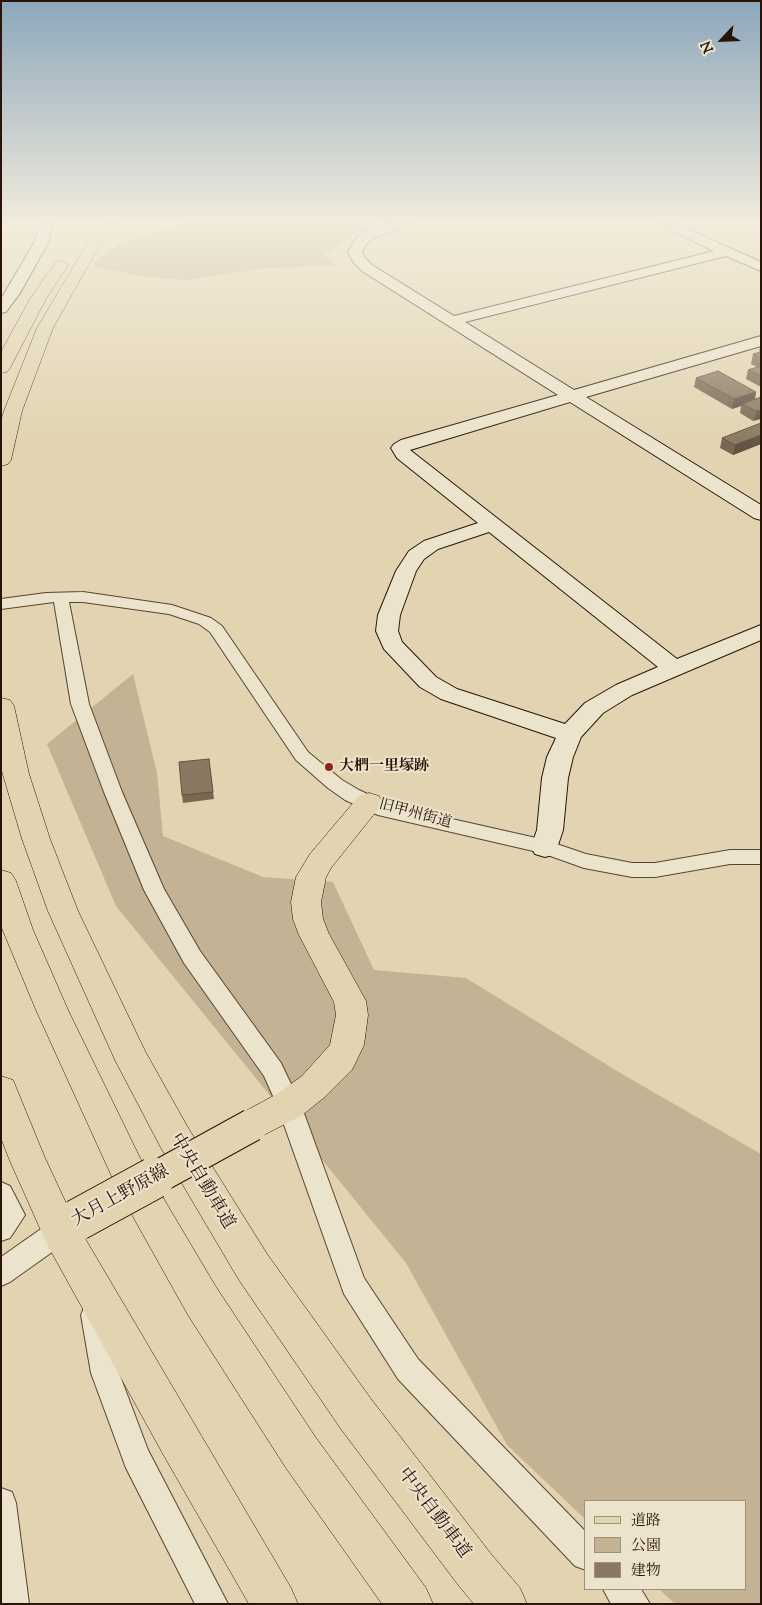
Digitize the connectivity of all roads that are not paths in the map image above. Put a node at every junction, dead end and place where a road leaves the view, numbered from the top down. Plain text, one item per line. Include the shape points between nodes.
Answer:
1 (11, 296) edge
2 (40, 296) edge
3 (63, 296) edge
4 (412, 296) edge
5 (552, 296) edge
6 (1, 309) edge
7 (452, 321) junction
8 (761, 341) edge
9 (1, 368) edge
10 (573, 396) junction
11 (1, 460) edge
12 (761, 514) edge
13 (491, 525) junction
14 (54, 598) junction
15 (1, 604) edge
16 (761, 632) edge
17 (673, 668) junction
18 (1, 706) edge
19 (570, 734) junction
20 (369, 803) junction
21 (545, 846) junction
22 (761, 857) edge
23 (1, 881) edge
24 (1, 1091) edge
25 (289, 1105) junction
26 (1, 1194) edge
27 (69, 1226) junction
28 (1, 1229) edge
29 (1, 1273) edge
30 (90, 1285) junction
31 (1, 1503) edge
32 (584, 1553) edge
33 (620, 1590) edge
34 (13, 1604) edge
35 (212, 1604) edge
36 (275, 1604) edge
37 (410, 1604) edge
38 (504, 1604) edge
39 (634, 1604) edge

1 - 6 street
2 - 9 main road
3 - 11 main road via 46,328 13,411
4 - 7 street
5 - 7 street
7 - 10 street
8 - 10 street
10 - 12 street
10 - 13 street via 400,448 403,454
13 - 17 street
13 - 19 street via 432,545 416,555 389,614 387,631 392,644 428,682 449,694
14 - 15 street, 旧甲州街道
14 - 20 street, 旧甲州街道 via 83,597 126,603 188,613 205,621 216,629 302,756 335,784
14 - 25 street via 80,704 154,890 192,957 273,1070
16 - 17 street
17 - 19 street via 609,698 594,708
18 - 38 main road, 中央自動車道 via 16,774 63,911 132,1060 174,1137 253,1267 356,1414
19 - 21 street via 555,778 550,830
20 - 21 street, 旧甲州街道 via 385,810
20 - 25 main road, 大月上野原線 via 320,861 311,877 306,902 314,935 350,1001 352,1015 347,1045 340,1060 327,1074
21 - 22 street, 旧甲州街道 via 584,861 632,870
23 - 37 main road via 52,1010 130,1176 202,1302 296,1445
24 - 27 main road, 大月上野原線 via 28,1161
25 - 27 main road, 大月上野原線, bridge
25 - 32 street via 347,1268 370,1314 408,1368
26 - 28 street via 12,1215
27 - 29 street
27 - 30 main road, 大月上野原線
30 - 35 street via 105,1373 136,1458
30 - 36 main road, 大月上野原線
31 - 34 street
33 - 39 street

